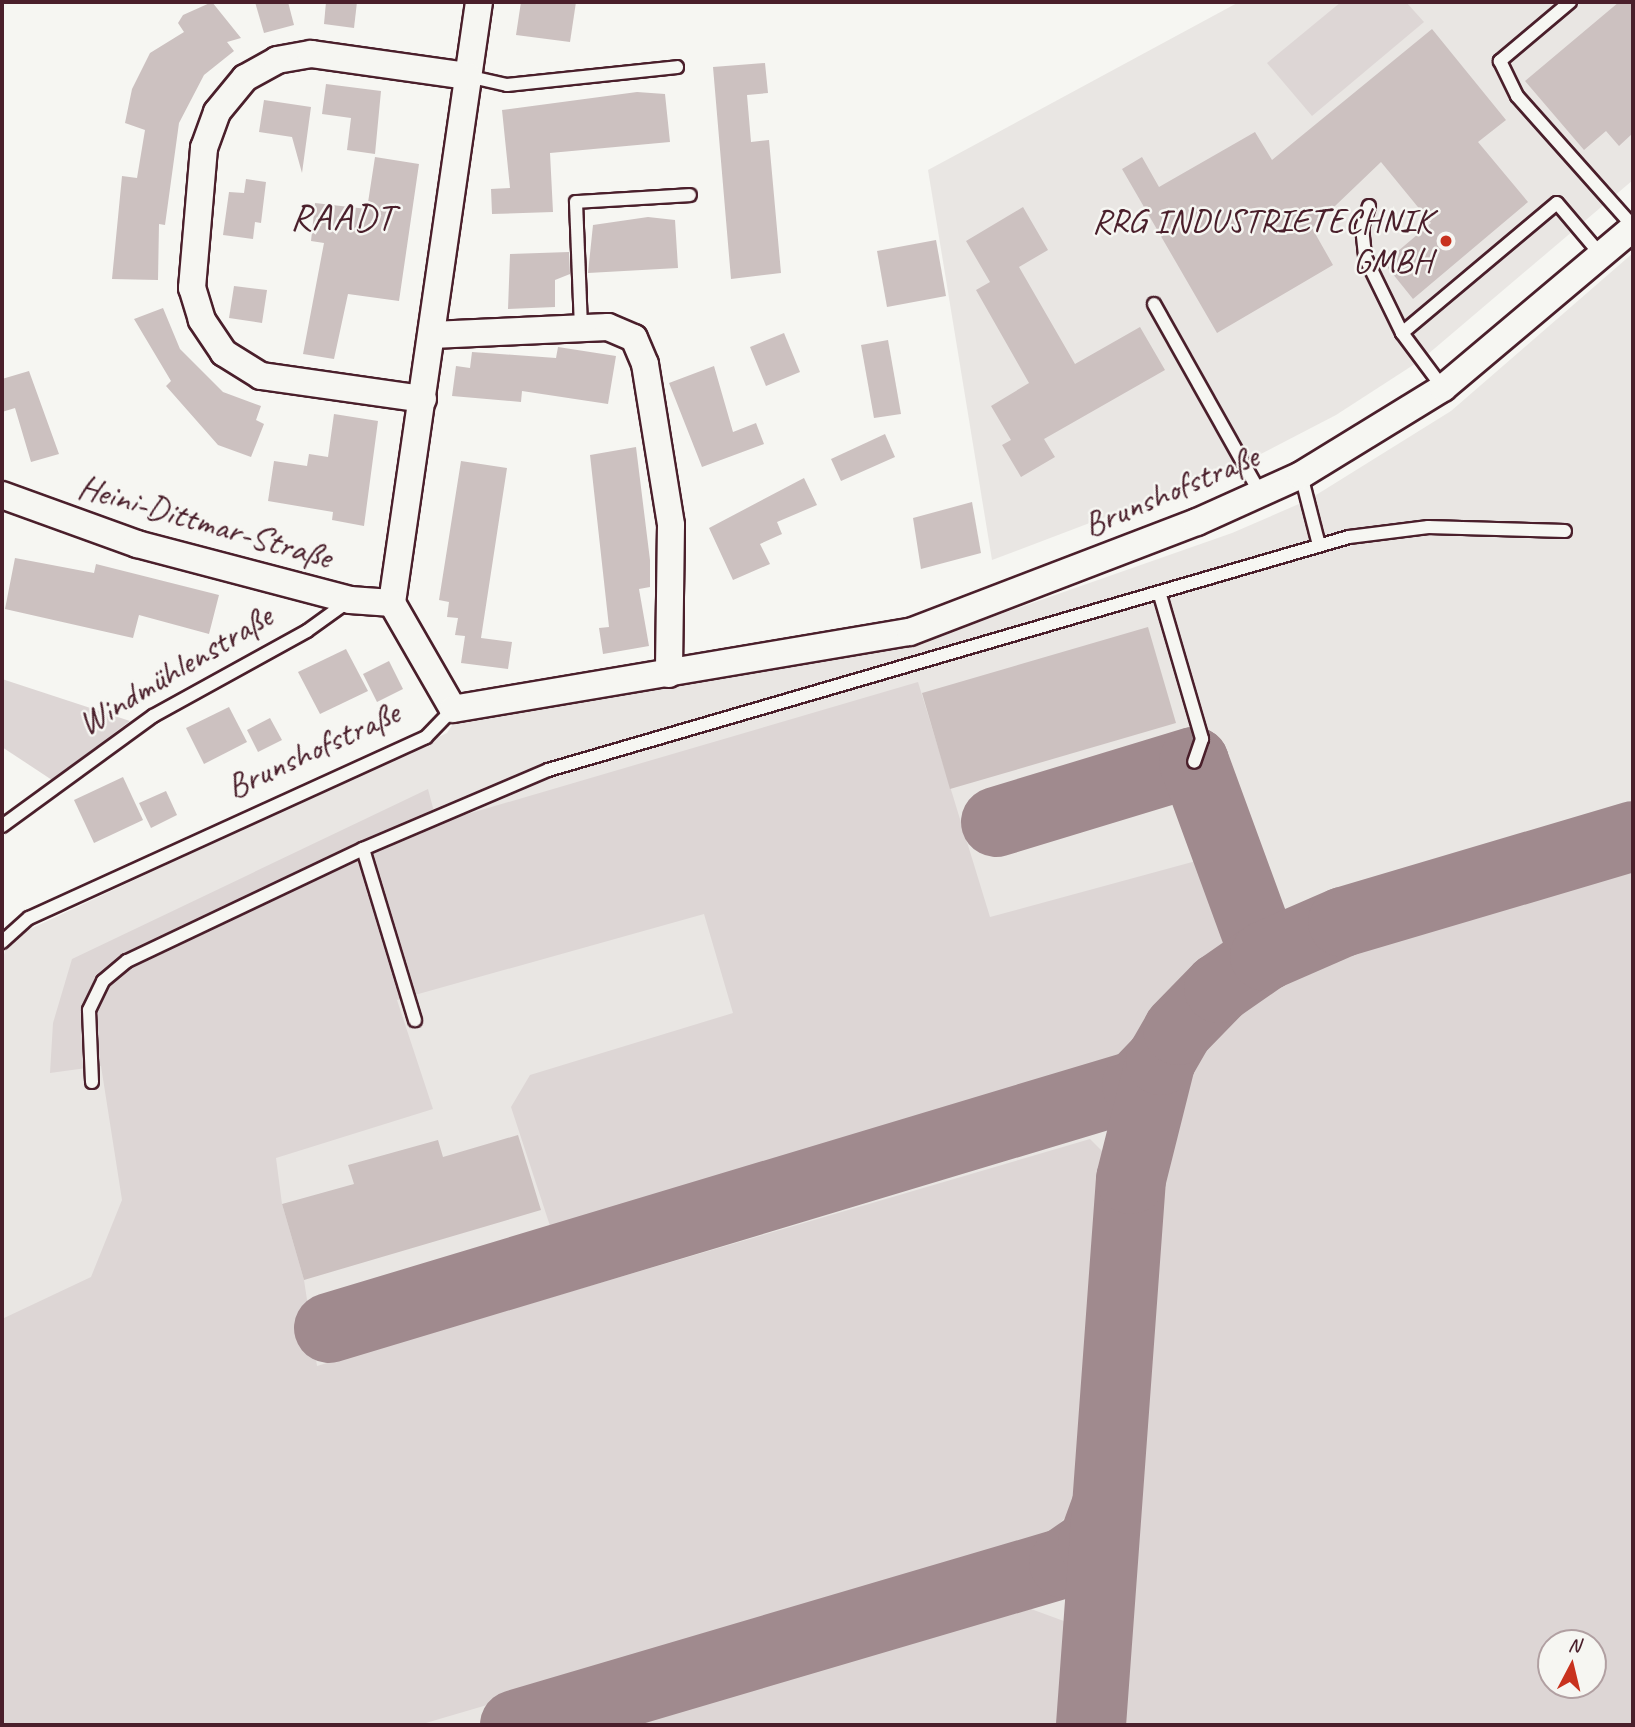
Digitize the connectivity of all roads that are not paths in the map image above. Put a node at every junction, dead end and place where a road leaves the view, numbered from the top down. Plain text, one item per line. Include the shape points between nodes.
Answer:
1 (479, 2) edge
2 (1570, 2) edge
3 (677, 67) dead end
4 (467, 76) junction
5 (690, 195) dead end
6 (1369, 206) dead end
7 (1633, 227) edge
8 (1601, 255) junction
9 (1154, 304) dead end
10 (581, 327) junction
11 (1402, 333) junction
12 (432, 335) junction
13 (1443, 388) junction
14 (423, 399) junction
15 (1301, 475) junction
16 (1260, 493) junction
17 (2, 495) edge
18 (1564, 531) dead end
19 (1319, 545) junction
20 (1160, 595) junction
21 (350, 600) junction
22 (392, 603) junction
23 (669, 674) junction
24 (453, 709) junction
25 (1194, 762) dead end
26 (2, 826) edge
27 (363, 849) junction
28 (2, 942) edge
29 (415, 1020) dead end
30 (92, 1082) dead end

1 - 4 street
2 - 7 lane via 1500,61 1517,96
3 - 4 lane via 507,85
4 - 12 street
4 - 14 street via 311,54 277,60 245,78 217,112 204,148 192,288 202,320 224,353 261,376
5 - 10 lane via 576,202
6 - 11 lane via 1362,227 1365,257
7 - 8 street, Brunshofstraße
8 - 11 lane via 1556,203
8 - 13 street, Brunshofstraße
9 - 16 lane
10 - 12 street
10 - 23 street via 608,327 634,338 645,364 671,525
11 - 13 lane
12 - 14 street
13 - 15 street, Brunshofstraße
14 - 22 street
15 - 16 street, Brunshofstraße
15 - 19 lane
16 - 23 street, Brunshofstraße via 910,632
17 - 21 street, Heini-Dittmar-Straße via 137,544
18 - 19 lane via 1427,527
19 - 20 lane
20 - 25 lane via 1202,739
20 - 27 lane via 548,770
21 - 22 street, Heini-Dittmar-Straße
21 - 26 lane, Windmühlenstraße via 307,632 153,716
22 - 24 street
23 - 24 street, Brunshofstraße
24 - 28 lane, Brunshofstraße via 426,737 29,918
27 - 29 lane
27 - 30 lane via 127,961 103,981 89,1010

